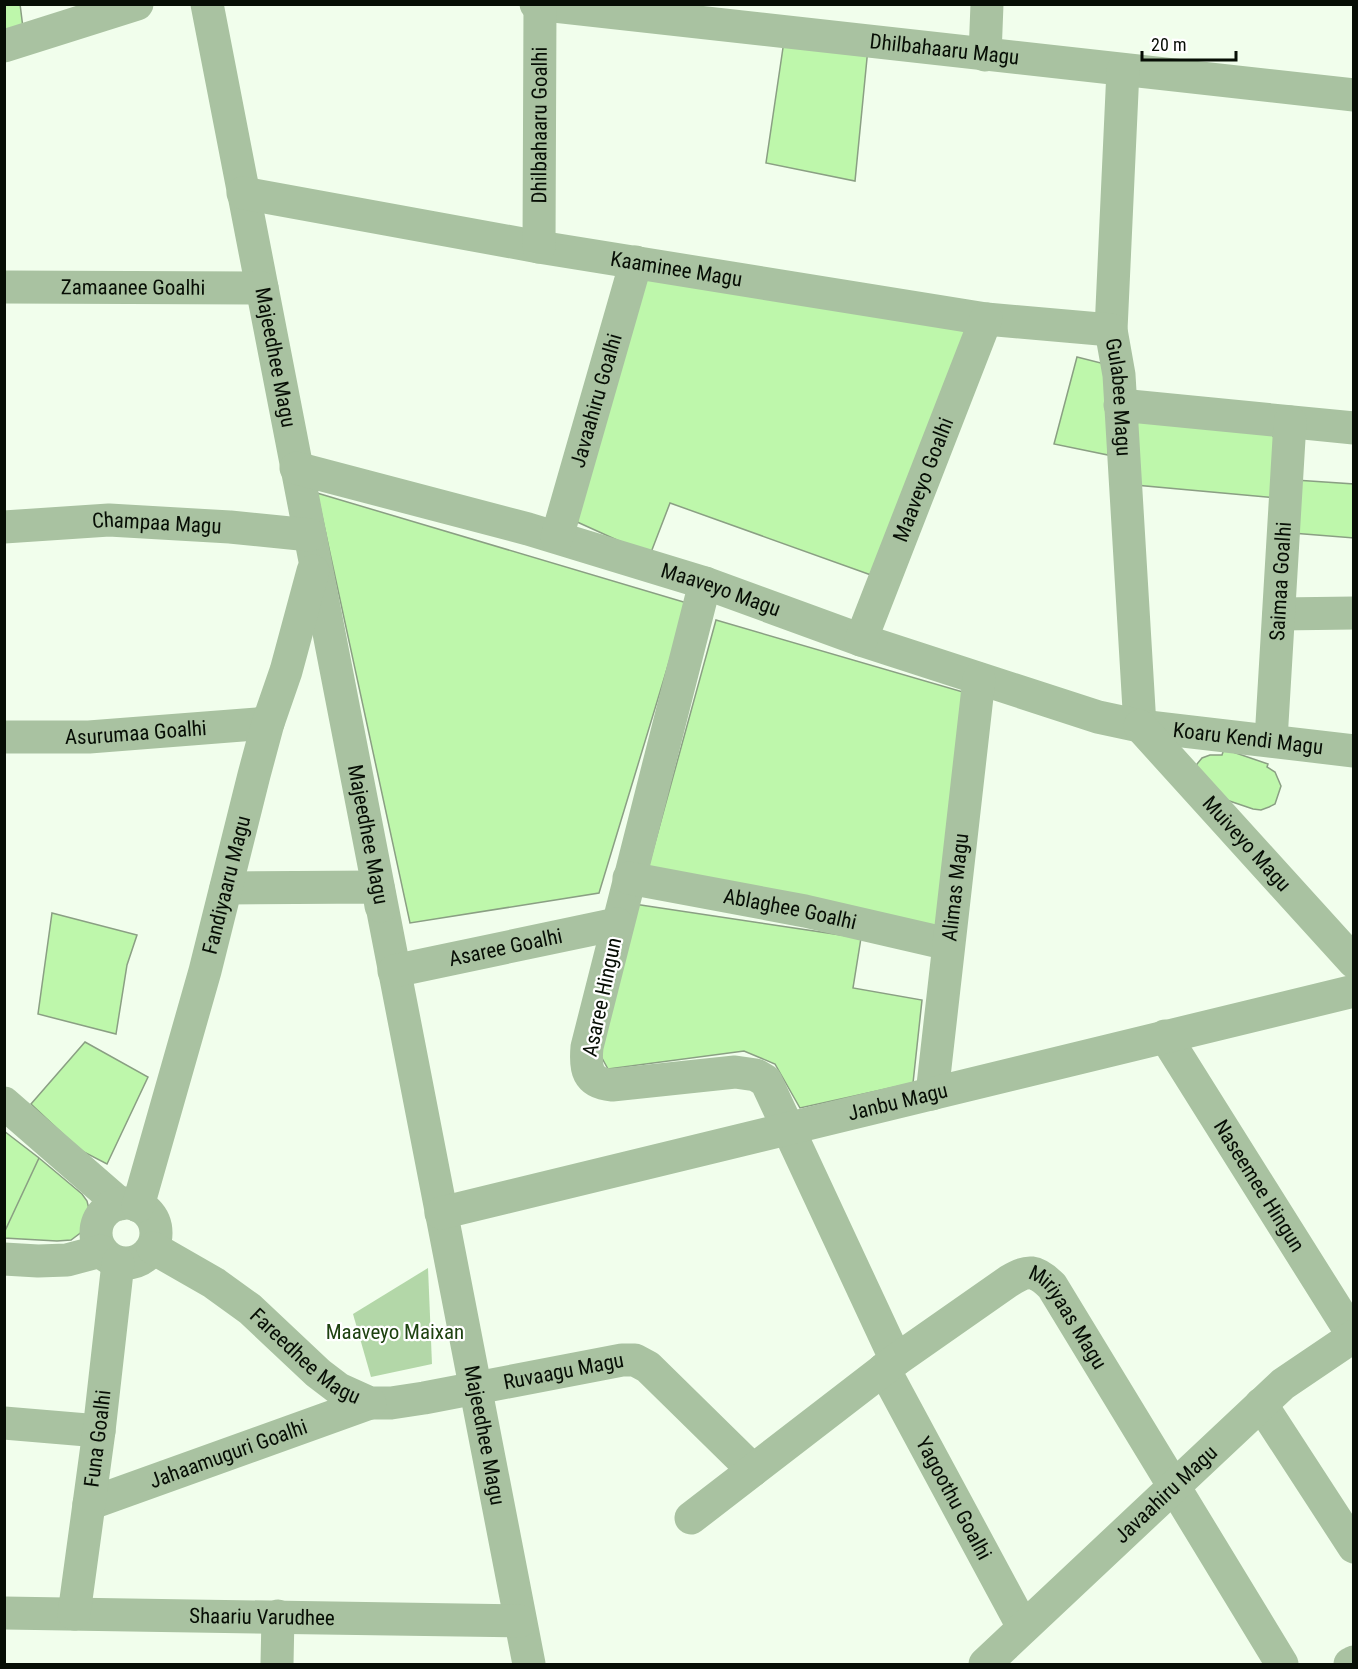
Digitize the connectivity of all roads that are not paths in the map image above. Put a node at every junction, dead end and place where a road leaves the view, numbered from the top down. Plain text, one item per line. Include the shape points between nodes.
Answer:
1 (137, 4) edge
2 (207, 4) edge
3 (987, 4) edge
4 (538, 5) edge
5 (4, 46) edge
6 (986, 55) junction
7 (1123, 70) junction
8 (1353, 95) edge
9 (243, 193) junction
10 (539, 247) junction
11 (636, 262) junction
12 (4, 287) edge
13 (262, 288) junction
14 (986, 319) junction
15 (1111, 330) junction
16 (1120, 405) junction
17 (1290, 422) junction
18 (1353, 428) edge
19 (296, 468) junction
20 (4, 527) edge
21 (557, 537) junction
22 (313, 549) junction
23 (705, 583) junction
24 (1353, 613) edge
25 (1278, 614) junction
26 (861, 640) junction
27 (979, 679) junction
28 (268, 723) junction
29 (1140, 726) junction
30 (4, 736) edge
31 (1271, 740) junction
32 (1353, 751) edge
33 (629, 878) junction
34 (378, 886) junction
35 (226, 888) junction
36 (617, 924) junction
37 (948, 944) junction
38 (1353, 962) edge
39 (394, 970) junction
40 (1353, 991) edge
41 (1165, 1036) junction
42 (932, 1094) junction
43 (4, 1103) edge
44 (788, 1128) junction
45 (419, 1143) dead end
46 (129, 1205) junction
47 (441, 1213) junction
48 (153, 1248) junction
49 (109, 1257) junction
50 (4, 1259) edge
51 (1353, 1336) edge
52 (890, 1365) junction
53 (475, 1388) junction
54 (369, 1403) junction
55 (1261, 1404) junction
56 (4, 1423) edge
57 (99, 1431) junction
58 (753, 1470) junction
59 (1174, 1486) junction
60 (89, 1504) junction
61 (691, 1518) dead end
62 (1353, 1547) edge
63 (4, 1613) edge
64 (74, 1614) junction
65 (278, 1617) junction
66 (520, 1620) junction
67 (1023, 1627) junction
68 (1353, 1662) edge
69 (277, 1665) edge
70 (529, 1665) edge
71 (985, 1665) edge
72 (1282, 1665) edge
73 (1350, 1665) edge

1 - 5 street
2 - 9 street, Majeedhee Magu
3 - 6 street
4 - 6 street, Dhilbahaaru Magu
4 - 10 street, Dhilbahaaru Goalhi
6 - 7 street, Dhilbahaaru Magu
7 - 8 street, Dhilbahaaru Magu
7 - 15 street, Gulabee Magu
9 - 10 street, Kaaminee Magu
9 - 13 street, Majeedhee Magu
10 - 11 street, Kaaminee Magu
11 - 14 street, Kaaminee Magu
11 - 21 street, Javaahiru Goalhi
12 - 13 street, Zamaanee Goalhi
13 - 19 street, Majeedhee Magu
14 - 15 street, Kaaminee Magu
14 - 26 street, Maaveyo Goalhi
15 - 16 street, Gulabee Magu
16 - 17 street
16 - 29 street, Gulabee Magu
17 - 18 street
17 - 25 street, Saimaa Goalhi
19 - 21 street, Maaveyo Magu
19 - 22 street, Majeedhee Magu
20 - 22 street, Champaa Magu via 109,520 230,527
21 - 23 street, Maaveyo Magu
22 - 28 street, Fandiyaaru Magu via 286,671
22 - 34 street, Majeedhee Magu
23 - 26 street, Maaveyo Magu
23 - 33 street, Asaree Hingun
24 - 25 street
25 - 31 street, Saimaa Goalhi
26 - 27 street, Maaveyo Magu
27 - 29 street, Maaveyo Magu via 1098,717
27 - 37 street, Alimas Magu
28 - 30 street, Asurumaa Goalhi via 89,737
28 - 35 street, Fandiyaaru Magu
29 - 31 street, Koaru Kendi Magu
29 - 38 street, Muiveyo Magu
31 - 32 street, Koaru Kendi Magu
33 - 36 street, Asaree Hingun
33 - 37 street, Ablaghee Goalhi via 805,911
34 - 35 street
34 - 39 street, Majeedhee Magu
34 - 45 street
35 - 46 street, Fandiyaaru Magu via 205,971
36 - 39 street, Asaree Goalhi
36 - 44 street, Asaree Hingun via 587,1047 590,1076 599,1084 612,1085 735,1072 756,1075 766,1082
37 - 42 street, Alimas Magu
39 - 47 street, Majeedhee Magu
40 - 41 street, Janbu Magu
41 - 42 street, Janbu Magu
41 - 51 street, Naseemee Hingun
42 - 44 street, Janbu Magu
43 - 46 street
44 - 47 street, Janbu Magu
44 - 52 street, Asaree Hingun
46 - 48 street via 144,1209 153,1221
46 - 49 street via 106,1210 97,1222 95,1237
47 - 53 street, Majeedhee Magu
48 - 49 street via 138,1262 128,1264
48 - 54 street, Fareedhee Magu via 223,1289 318,1373 339,1389
49 - 50 street
49 - 57 street, Funa Goalhi
51 - 55 street, Javaahiru Magu via 1283,1384
52 - 58 street, Miriyaas Magu
52 - 59 street, Miriyaas Magu via 1022,1273 1035,1273 1052,1286
52 - 67 street, Yagoothu Goalhi
53 - 54 street, Fareedhee Magu via 391,1403
53 - 58 street, Ruvaagu Magu via 635,1359 648,1367
53 - 66 street, Majeedhee Magu
54 - 60 street, Jahaamuguri Goalhi
55 - 59 street, Javaahiru Magu
55 - 62 street
56 - 57 street
57 - 60 street, Funa Goalhi
58 - 61 street, Miriyaas Magu
59 - 67 street, Javaahiru Magu
59 - 72 street, Miriyaas Magu
60 - 64 street, Funa Goalhi
63 - 64 street, Shaariu Varudhee
64 - 65 street, Shaariu Varudhee
65 - 66 street, Shaariu Varudhee
65 - 69 street
66 - 70 street, Majeedhee Magu
67 - 71 street, Javaahiru Magu
68 - 73 street

